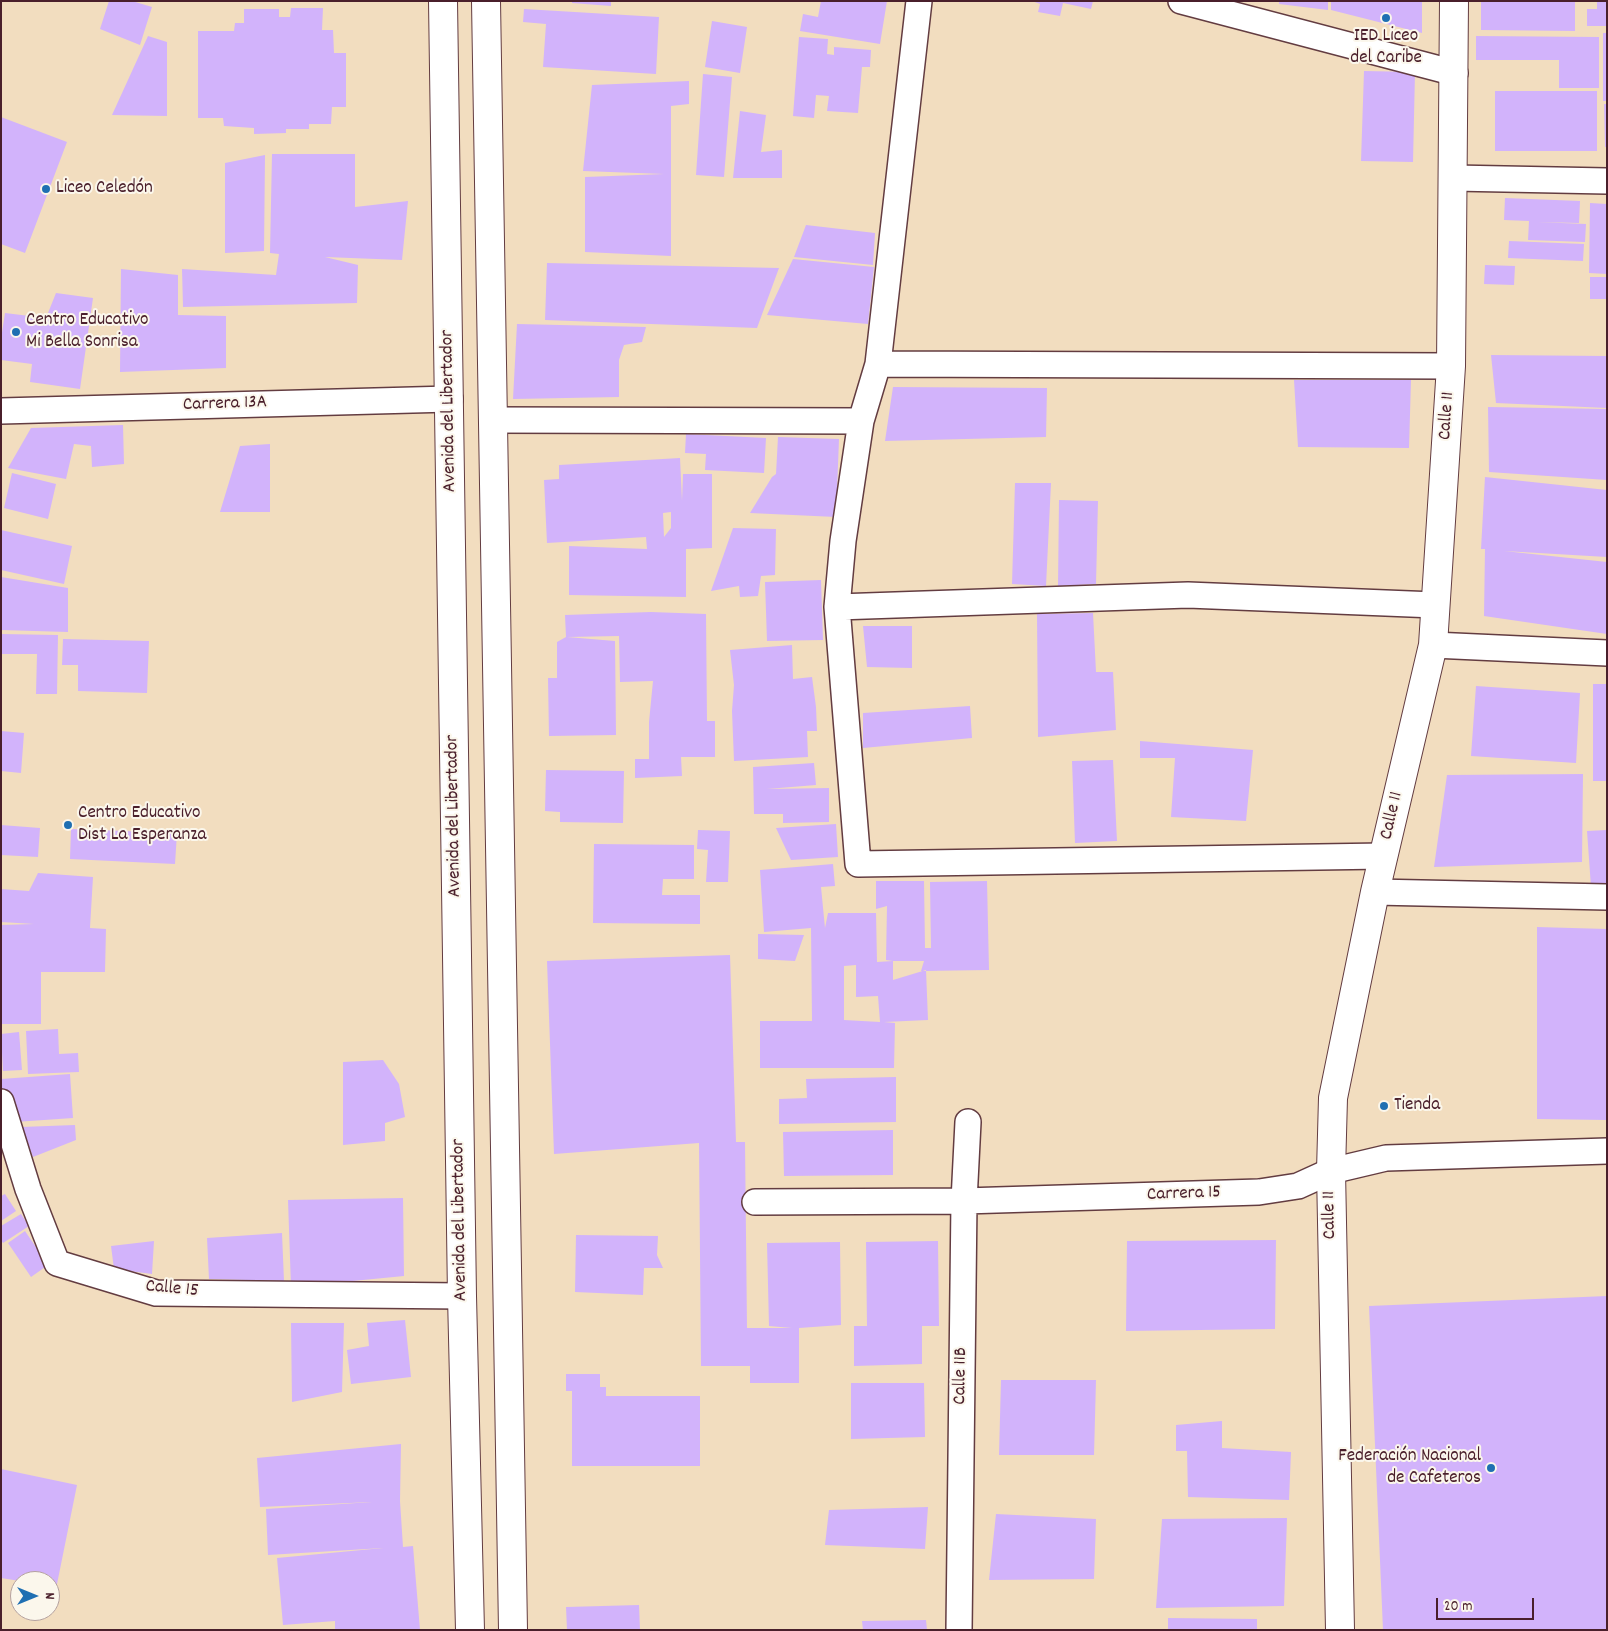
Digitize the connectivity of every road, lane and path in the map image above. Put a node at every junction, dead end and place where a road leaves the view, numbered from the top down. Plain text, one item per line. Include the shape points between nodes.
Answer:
1 (443, 1) edge
2 (486, 1) edge
3 (919, 1) edge
4 (1181, 1) edge
5 (1454, 1) edge
6 (1455, 73) junction
7 (1453, 178) junction
8 (1607, 181) edge
9 (878, 364) junction
10 (1451, 366) junction
11 (450, 399) junction
12 (1, 411) edge
13 (493, 420) junction
14 (861, 421) junction
15 (1435, 605) junction
16 (838, 607) junction
17 (1433, 645) junction
18 (1607, 653) edge
19 (1384, 856) junction
20 (1375, 892) junction
21 (1607, 897) edge
22 (1, 1102) edge
23 (968, 1122) dead end
24 (1607, 1151) edge
25 (1331, 1171) junction
26 (964, 1201) junction
27 (756, 1202) dead end
28 (462, 1296) junction
29 (470, 1630) edge
30 (513, 1630) edge
31 (959, 1630) edge
32 (1340, 1630) edge

1 - 11 main road, Avenida del Libertador
2 - 13 main road
3 - 9 street
4 - 6 street
5 - 6 main road, Calle 11
6 - 7 main road, Calle 11
7 - 8 street
7 - 10 main road, Calle 11
9 - 10 street
9 - 14 street
10 - 15 main road, Calle 11
11 - 12 street, Carrera 13A
11 - 28 main road, Avenida del Libertador
13 - 14 street
13 - 30 main road
14 - 16 street via 843,541
15 - 16 street via 1188,595
15 - 17 main road, Calle 11
16 - 19 street via 858,864
17 - 18 street
17 - 19 main road, Calle 11
19 - 20 main road, Calle 11
20 - 21 street
20 - 25 main road, Calle 11 via 1333,1098
22 - 28 street, Calle 15 via 28,1189 57,1263 156,1293
23 - 26 street, Calle 11B
24 - 25 street, Carrera 15 via 1386,1158
25 - 26 street, Carrera 15 via 1298,1186 1259,1192
25 - 32 main road, Calle 11
26 - 27 street, Carrera 15
26 - 31 street, Calle 11B
28 - 29 main road, Avenida del Libertador

